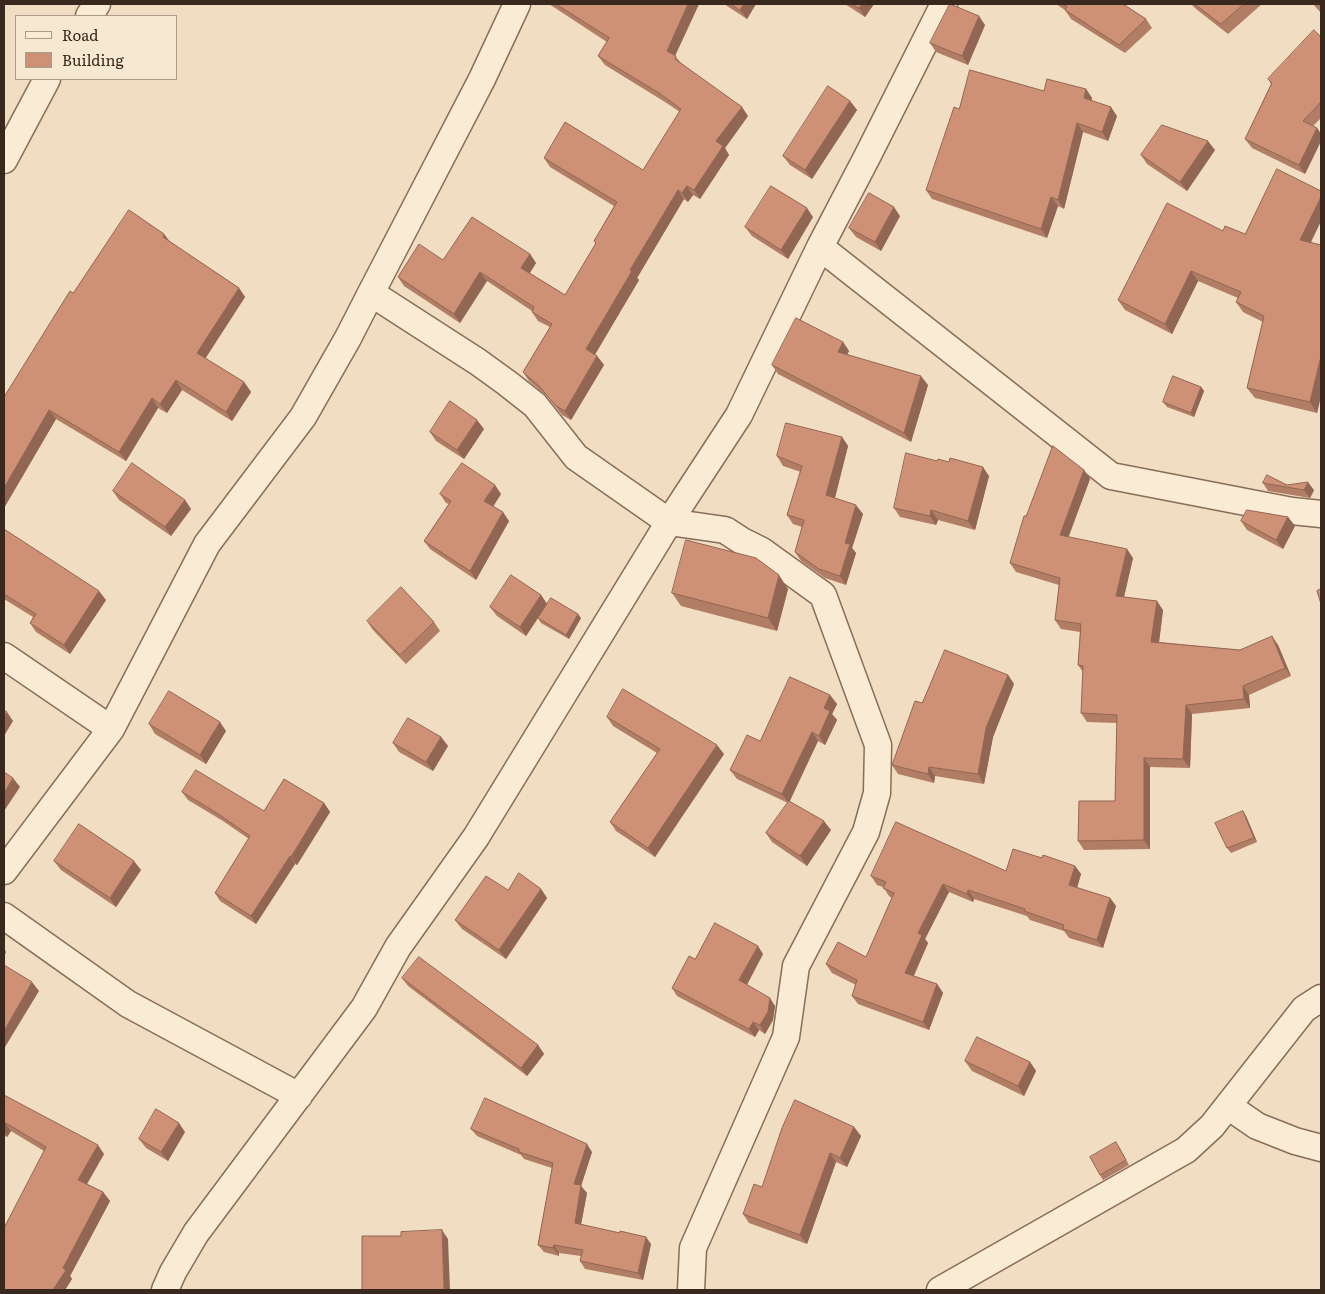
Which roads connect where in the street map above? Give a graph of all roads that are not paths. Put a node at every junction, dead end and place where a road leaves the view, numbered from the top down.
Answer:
1 (97, 4) edge
2 (518, 4) edge
3 (944, 4) edge
4 (90, 15) edge
5 (46, 80) edge
6 (4, 160) edge
7 (820, 247) junction
8 (372, 293) junction
9 (1321, 514) edge
10 (669, 522) junction
11 (4, 656) edge
12 (111, 729) junction
13 (4, 871) edge
14 (4, 916) edge
15 (1321, 998) edge
16 (299, 1096) junction
17 (1228, 1106) junction
18 (1321, 1148) edge
19 (165, 1290) edge
20 (691, 1290) edge
21 (940, 1290) edge

1 - 4 street
2 - 8 street
3 - 7 street
5 - 6 street
7 - 9 street
7 - 10 street
8 - 10 street
8 - 12 street
10 - 16 street
10 - 20 street
11 - 12 street
12 - 13 street
14 - 16 street
15 - 17 street
16 - 19 street
17 - 18 street
17 - 21 street

